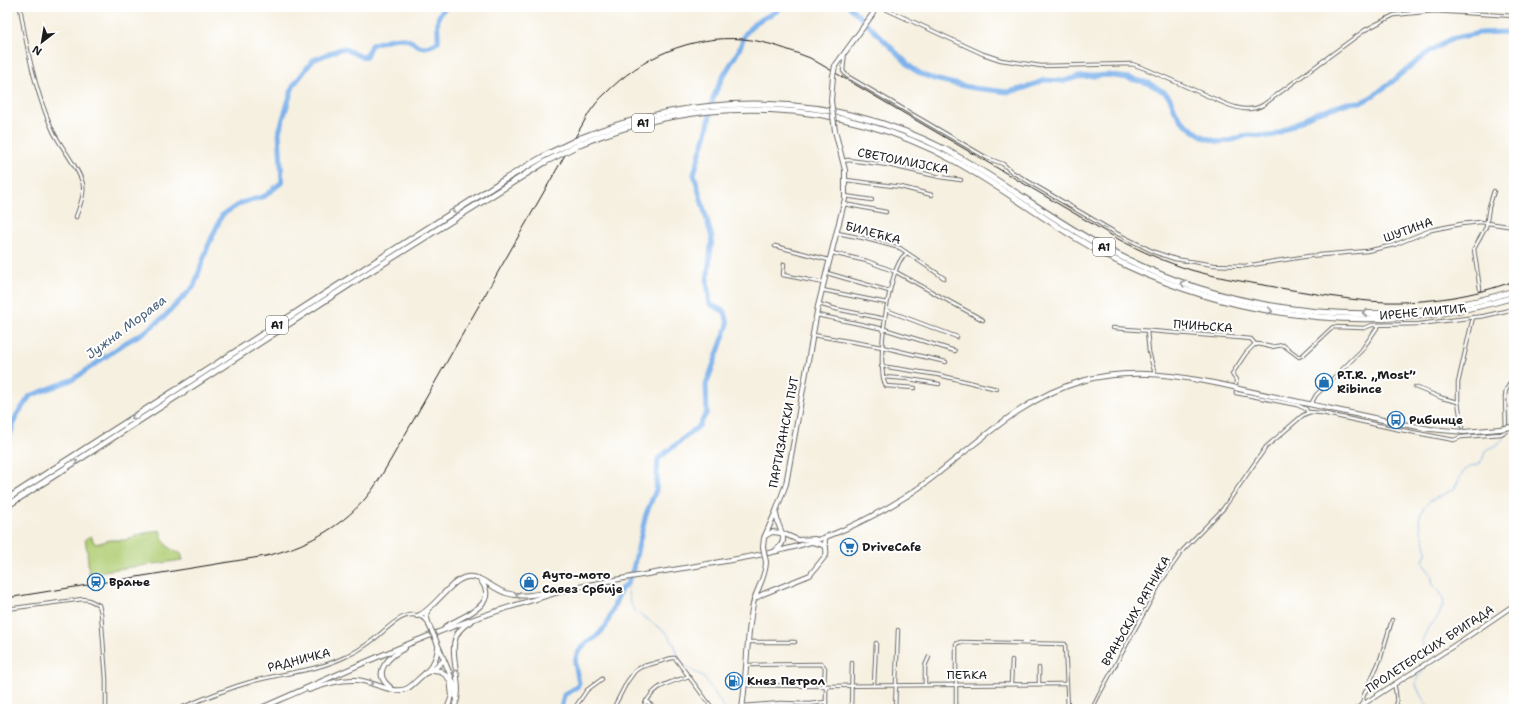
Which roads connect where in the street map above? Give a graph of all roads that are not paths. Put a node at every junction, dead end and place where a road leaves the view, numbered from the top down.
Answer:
1 (20, 7) edge
2 (876, 7) edge
3 (881, 7) edge
4 (1514, 16) edge
5 (845, 50) junction
6 (716, 108) junction
7 (582, 141) junction
8 (843, 160) junction
9 (846, 180) junction
10 (961, 180) dead end
11 (1494, 191) dead end
12 (932, 195) dead end
13 (845, 196) junction
14 (872, 200) dead end
15 (844, 204) junction
16 (886, 212) dead end
17 (76, 217) dead end
18 (1486, 223) junction
19 (1493, 225) junction
20 (1486, 227) junction
21 (1514, 227) edge
22 (837, 233) junction
23 (775, 246) dead end
24 (832, 252) junction
25 (906, 254) junction
26 (830, 260) junction
27 (784, 264) dead end
28 (896, 272) junction
29 (827, 274) junction
30 (944, 278) dead end
31 (824, 283) junction
32 (1480, 289) dead end
33 (822, 290) junction
34 (1514, 291) edge
35 (889, 292) junction
36 (1514, 297) edge
37 (887, 303) junction
38 (819, 304) junction
39 (1514, 309) edge
40 (886, 310) junction
41 (817, 315) junction
42 (1473, 317) junction
43 (885, 319) junction
44 (983, 320) dead end
45 (1379, 325) junction
46 (1113, 328) dead end
47 (884, 329) junction
48 (1147, 331) junction
49 (813, 334) junction
50 (957, 337) dead end
51 (1256, 344) junction
52 (882, 348) junction
53 (955, 351) dead end
54 (946, 362) dead end
55 (881, 366) junction
56 (1155, 374) junction
57 (883, 377) junction
58 (1514, 377) edge
59 (939, 384) dead end
60 (1415, 387) dead end
61 (915, 388) dead end
62 (997, 388) dead end
63 (1236, 388) junction
64 (1458, 402) junction
65 (1311, 404) junction
66 (1308, 413) junction
67 (1462, 427) dead end
68 (1513, 427) edge
69 (1464, 432) junction
70 (1461, 437) junction
71 (7, 499) edge
72 (7, 506) edge
73 (776, 511) junction
74 (782, 533) junction
75 (765, 536) junction
76 (826, 537) junction
77 (818, 540) junction
78 (811, 542) junction
79 (826, 548) junction
80 (772, 552) junction
81 (475, 578) junction
82 (759, 587) junction
83 (570, 589) junction
84 (771, 590) junction
85 (754, 599) junction
86 (1514, 605) edge
87 (428, 608) junction
88 (7, 610) edge
89 (494, 612) junction
90 (418, 616) junction
91 (1392, 620) dead end
92 (429, 624) junction
93 (442, 630) junction
94 (898, 630) dead end
95 (412, 642) junction
96 (748, 642) junction
97 (796, 642) dead end
98 (876, 643) dead end
99 (438, 648) junction
100 (929, 657) dead end
101 (444, 660) junction
102 (1012, 660) dead end
103 (852, 663) dead end
104 (745, 665) junction
105 (1039, 668) dead end
106 (433, 670) junction
107 (424, 674) junction
108 (689, 676) junction
109 (450, 678) junction
110 (602, 679) dead end
111 (956, 684) junction
112 (1011, 684) junction
113 (1039, 684) junction
114 (1067, 684) junction
115 (852, 685) junction
116 (896, 685) junction
117 (925, 685) junction
118 (1394, 685) junction
119 (744, 686) junction
120 (825, 686) junction
121 (874, 686) junction
122 (303, 690) junction
123 (393, 690) junction
124 (646, 701) junction
125 (826, 702) junction
126 (809, 704) junction
127 (1364, 704) junction
128 (742, 708) edge
129 (956, 708) edge
130 (986, 708) dead end
131 (1359, 708) edge
132 (106, 709) edge
133 (178, 709) edge
134 (259, 709) edge
135 (447, 709) edge
136 (453, 709) edge
137 (574, 709) edge
138 (613, 709) edge
139 (642, 709) edge
140 (656, 709) edge
141 (713, 709) edge
142 (808, 709) edge
143 (826, 709) edge
144 (851, 709) edge
145 (895, 709) edge
146 (1068, 709) edge
147 (1092, 709) edge
148 (1397, 709) edge

1 - 17 street
2 - 5 main road, ПАРТИЗАНСКИ ПУТ
3 - 4 street
5 - 8 main road, ПАРТИЗАНСКИ ПУТ, bridge
5 - 18 street, ШУТИНА
6 - 7 highway, A1
34 -> 6 highway, A1
6 -> 36 highway, A1
7 -> 71 highway, A1, bridge
72 -> 7 highway, A1, bridge
8 - 9 main road, ПАРТИЗАНСКИ ПУТ
8 - 10 street, СВЕТОИЛИЈСКА
9 - 12 street
9 - 13 main road, ПАРТИЗАНСКИ ПУТ
11 - 18 street
13 - 14 street
13 - 15 main road, ПАРТИЗАНСКИ ПУТ
15 - 16 street
15 - 22 main road, ПАРТИЗАНСКИ ПУТ
18 - 19 street, ШУТИНА
18 - 20 street
19 - 20 street
19 - 21 street, ШУТИНА
20 - 32 street
22 - 24 main road, ПАРТИЗАНСКИ ПУТ
22 - 25 street, БИЛЕЋКА
23 - 26 street
24 - 26 main road, ПАРТИЗАНСКИ ПУТ
24 - 28 street
25 - 28 street
25 - 30 street, БИЛЕЋКА
26 - 29 main road, ПАРТИЗАНСКИ ПУТ
27 - 31 street
28 - 35 street
28 - 44 street
29 - 31 main road, ПАРТИЗАНСКИ ПУТ
29 - 35 street
31 - 33 main road, ПАРТИЗАНСКИ ПУТ
33 - 37 street
33 - 38 main road, ПАРТИЗАНСКИ ПУТ
35 - 37 street
37 - 40 street
38 - 41 main road, ПАРТИЗАНСКИ ПУТ
38 - 43 street
39 - 42 street, ИРЕНЕ МИТИЋ
40 - 43 street
40 - 50 street
41 - 47 street
41 - 49 main road, ПАРТИЗАНСКИ ПУТ
42 - 45 street, ИРЕНЕ МИТИЋ
42 - 64 street
43 - 47 street
45 - 51 street, ИРЕНЕ МИТИЋ
45 - 65 street
46 - 48 street, ПЧИЊСКА
47 - 52 street
47 - 53 street
48 - 51 street, ПЧИЊСКА
48 - 56 street
49 - 52 street
49 - 73 main road, ПАРТИЗАНСКИ ПУТ
51 - 63 street
52 - 54 street
52 - 55 street
55 - 57 street
55 - 62 street
56 - 63 main road
56 - 76 main road
57 - 59 street
57 - 61 street
58 - 70 street
60 - 64 street
63 - 65 main road
63 - 66 street
64 - 67 street
65 - 69 main road
66 - 70 street
66 - 147 street, ВРАЊСКИХ РАТНИКА
68 - 69 main road, bridge
69 - 70 street
73 - 74 main road
73 - 75 main road, ПАРТИЗАНСКИ ПУТ
74 - 75 main road
74 - 77 main road
74 - 80 main road
75 - 82 main road, ПАРТИЗАНСКИ ПУТ, bridge
76 - 77 main road
76 - 79 main road
77 - 78 main road
78 - 79 main road
78 - 80 main road
79 - 84 main road
80 - 83 main road
83 -> 81 main road
81 - 87 main road
81 - 93 main road
82 - 84 main road
82 - 85 main road, ПАРТИЗАНСКИ ПУТ
83 - 89 main road
84 - 85 main road
85 - 96 main road, ПАРТИЗАНСКИ ПУТ
86 - 118 street, ПРОЛЕТЕРСКИХ БРИГАДА
87 - 90 main road
87 - 92 main road
88 - 132 street
89 - 93 main road
136 -> 89 main road
90 - 92 street
90 - 133 street, РАДНИЧКА
91 - 127 street
92 - 99 main road, bridge
93 - 95 main road
94 - 116 street
95 - 122 main road
95 - 123 main road
96 - 97 street
96 - 104 main road, ПАРТИЗАНСКИ ПУТ
98 - 121 street
99 - 101 main road
99 - 107 main road
100 - 117 street
101 - 106 main road
101 - 109 main road
102 - 112 street
103 - 115 street
104 - 119 main road, ПАРТИЗАНСКИ ПУТ
104 - 120 street
105 - 113 street
106 - 107 main road
106 - 109 main road
107 - 123 main road
108 - 124 street
108 - 138 street
108 - 141 street
109 - 135 main road
109 - 136 main road
110 - 137 street
111 - 112 street, ПЕЋКА
111 - 114 street
111 - 117 street, ПЕЋКА
111 - 129 street
112 - 113 street, ПЕЋКА
113 - 114 street, ПЕЋКА
114 - 146 street
115 - 120 street, ПЕЋКА
115 - 121 street, ПЕЋКА
115 - 144 street
116 - 117 street, ПЕЋКА
116 - 121 street, ПЕЋКА
116 - 145 street
118 - 127 street, ПРОЛЕТЕРСКИХ БРИГАДА
118 - 148 street
119 - 120 street, ПЕЋКА
119 - 128 main road, ПАРТИЗАНСКИ ПУТ
120 - 125 street
122 -> 123 main road
122 - 134 main road
124 - 139 street
124 - 140 street
125 - 126 street
125 - 143 street
126 - 128 street
126 - 142 street
127 - 131 street, ПРОЛЕТЕРСКИХ БРИГАДА
129 - 130 street

